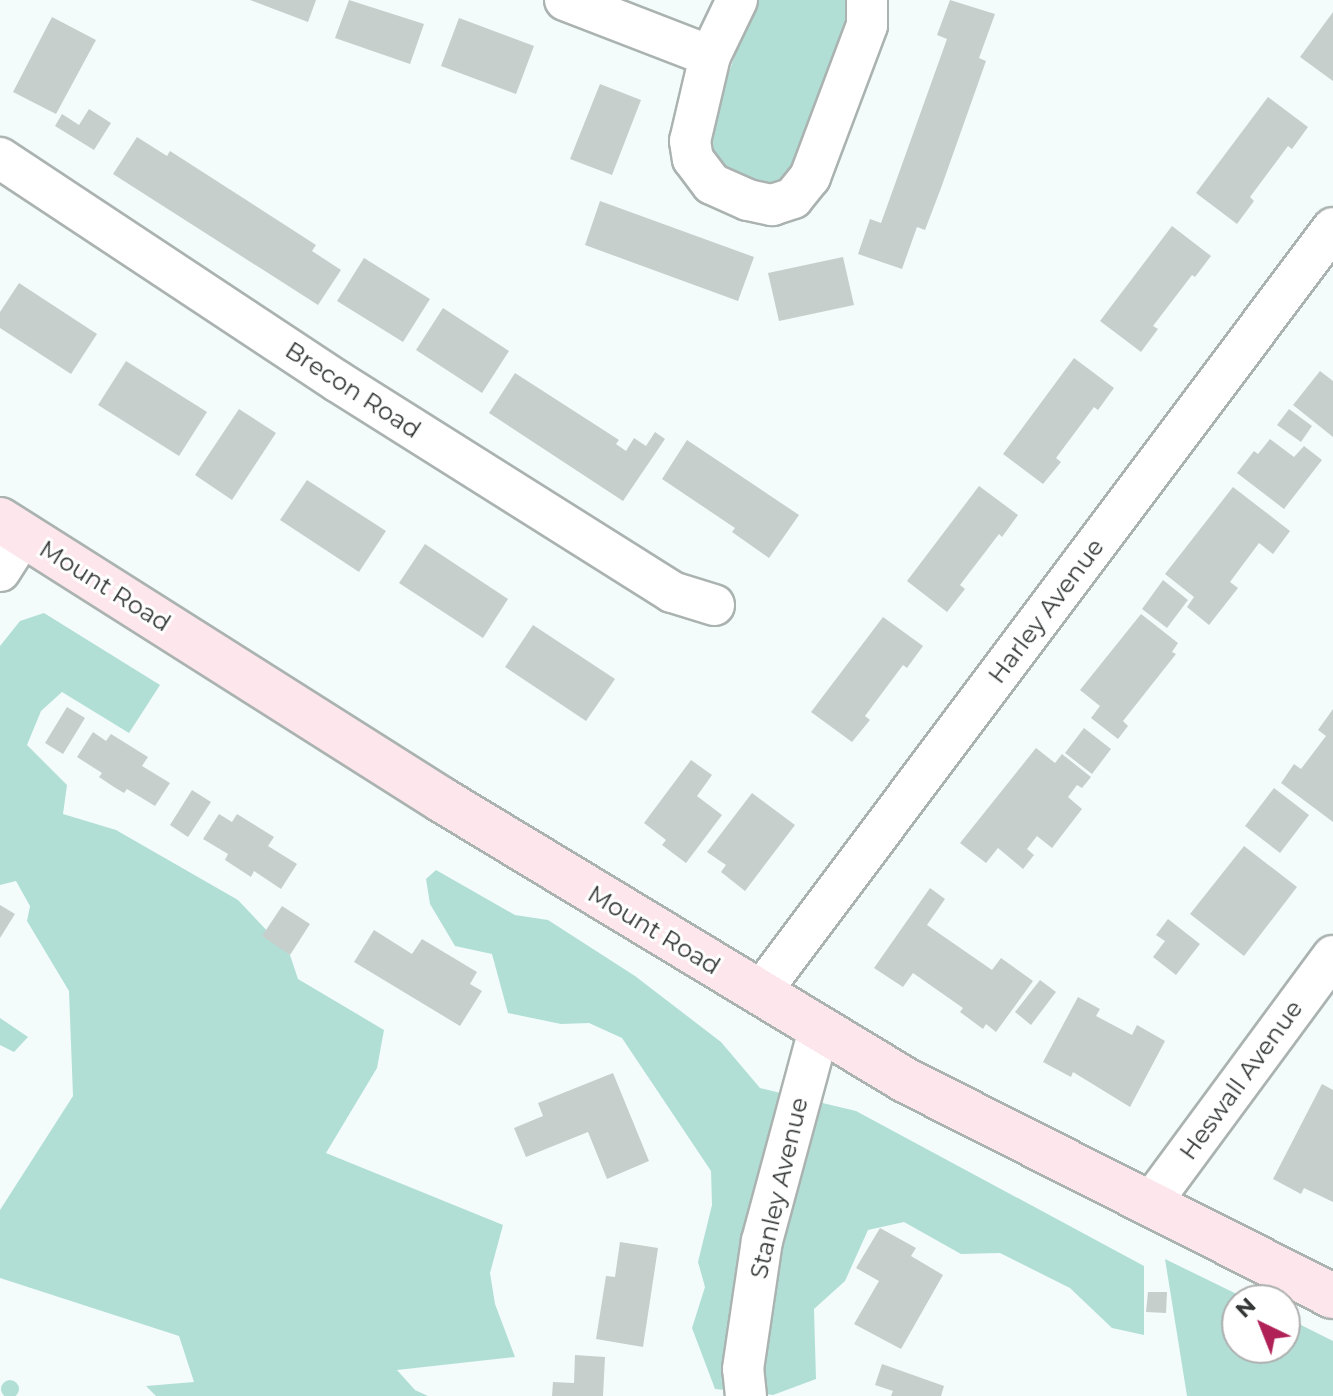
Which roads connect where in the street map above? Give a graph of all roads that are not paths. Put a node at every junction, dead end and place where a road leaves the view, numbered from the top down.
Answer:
1 (565, 0) edge
2 (737, 0) edge
3 (867, 0) edge
4 (710, 56) junction
5 (0, 158) edge
6 (1333, 228) edge
7 (12, 527) edge
8 (0, 571) edge
9 (714, 605) dead end
10 (1333, 956) edge
11 (759, 994) junction
12 (819, 1030) junction
13 (1150, 1204) junction
14 (1333, 1296) edge
15 (746, 1396) edge

1 - 4 street
2 - 4 street
3 - 4 street
5 - 9 street, Brecon Road
6 - 11 street, Harley Avenue
7 - 8 street
7 - 11 main road, Mount Road
10 - 13 street, Heswall Avenue
11 - 12 main road, Mount Road
12 - 13 main road, Mount Road
12 - 15 street, Stanley Avenue
13 - 14 main road, Mount Road

